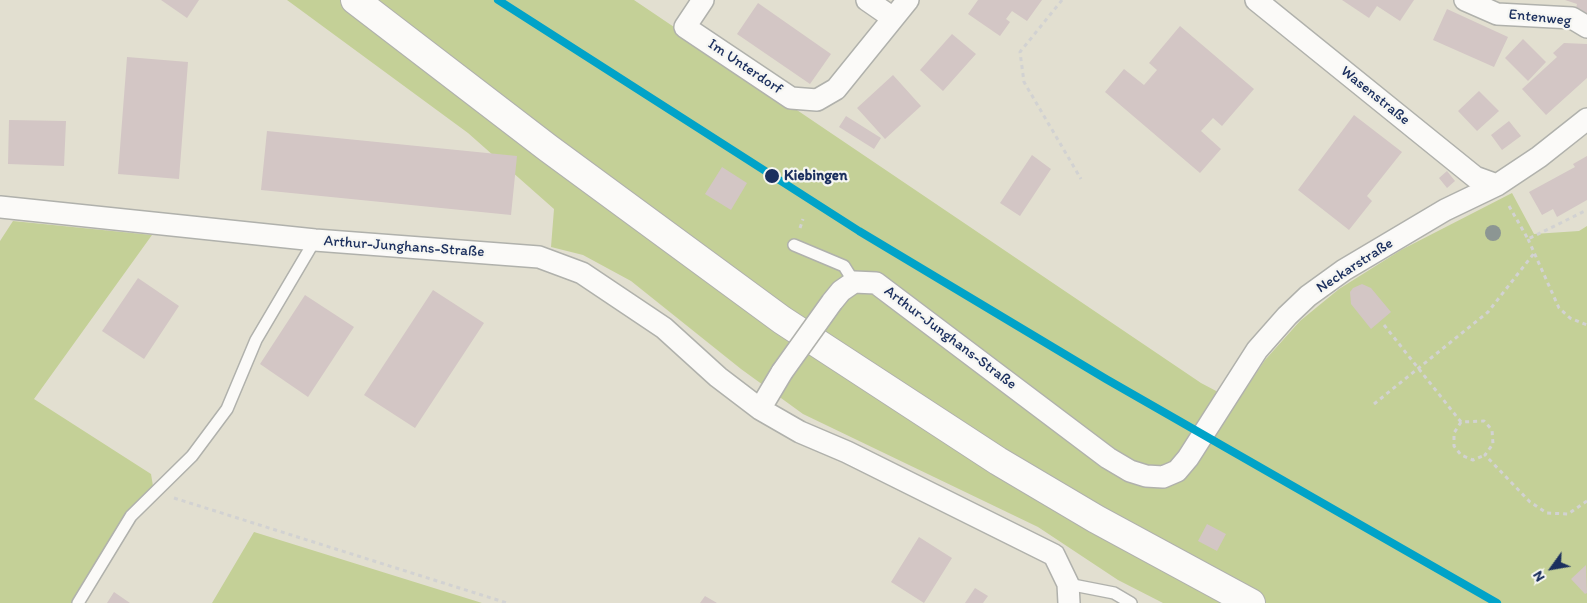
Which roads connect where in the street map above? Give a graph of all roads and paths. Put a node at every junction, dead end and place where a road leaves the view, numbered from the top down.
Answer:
1 (355, 0) edge
2 (703, 0) edge
3 (867, 0) edge
4 (908, 0) edge
5 (1062, 0) edge
6 (1256, 0) edge
7 (1465, 0) edge
8 (894, 18) junction
9 (1587, 27) edge
10 (1587, 119) edge
11 (1081, 179) dead end
12 (1497, 185) junction
13 (0, 207) edge
14 (1587, 210) edge
15 (1528, 239) junction
16 (315, 240) junction
17 (794, 245) dead end
18 (1534, 252) junction
19 (854, 282) junction
20 (1384, 325) dead end
21 (1587, 325) edge
22 (1419, 368) junction
23 (1374, 404) dead end
24 (760, 409) junction
25 (1461, 422) junction
26 (1485, 455) junction
27 (1177, 471) joint
28 (154, 492) junction
29 (1587, 501) edge
30 (1068, 593) edge
31 (78, 603) edge
32 (507, 603) edge
33 (1131, 603) edge
34 (1251, 603) edge

1 - 34 main road
2 - 8 street, Im Unterdorf
3 - 8 street
4 - 8 street, Im Unterdorf
5 - 11 path
6 - 12 street, Wasenstraße
7 - 9 street, Entenweg
10 - 12 street, Neckarstraße
12 - 15 path
12 - 27 street, Neckarstraße
13 - 16 street, Arthur-Junghans-Straße
14 - 15 path
15 - 18 path
16 - 24 street, Arthur-Junghans-Straße
16 - 28 lane
17 - 19 lane
18 - 21 path
18 - 22 path
19 - 24 street, bridge
19 - 27 street, Arthur-Junghans-Straße
20 - 22 path
22 - 23 path
22 - 25 path
24 - 30 street, Arthur-Junghans-Straße
25 - 26 path
25 - 26 path
26 - 29 path
28 - 31 lane
28 - 32 path
30 - 33 lane

